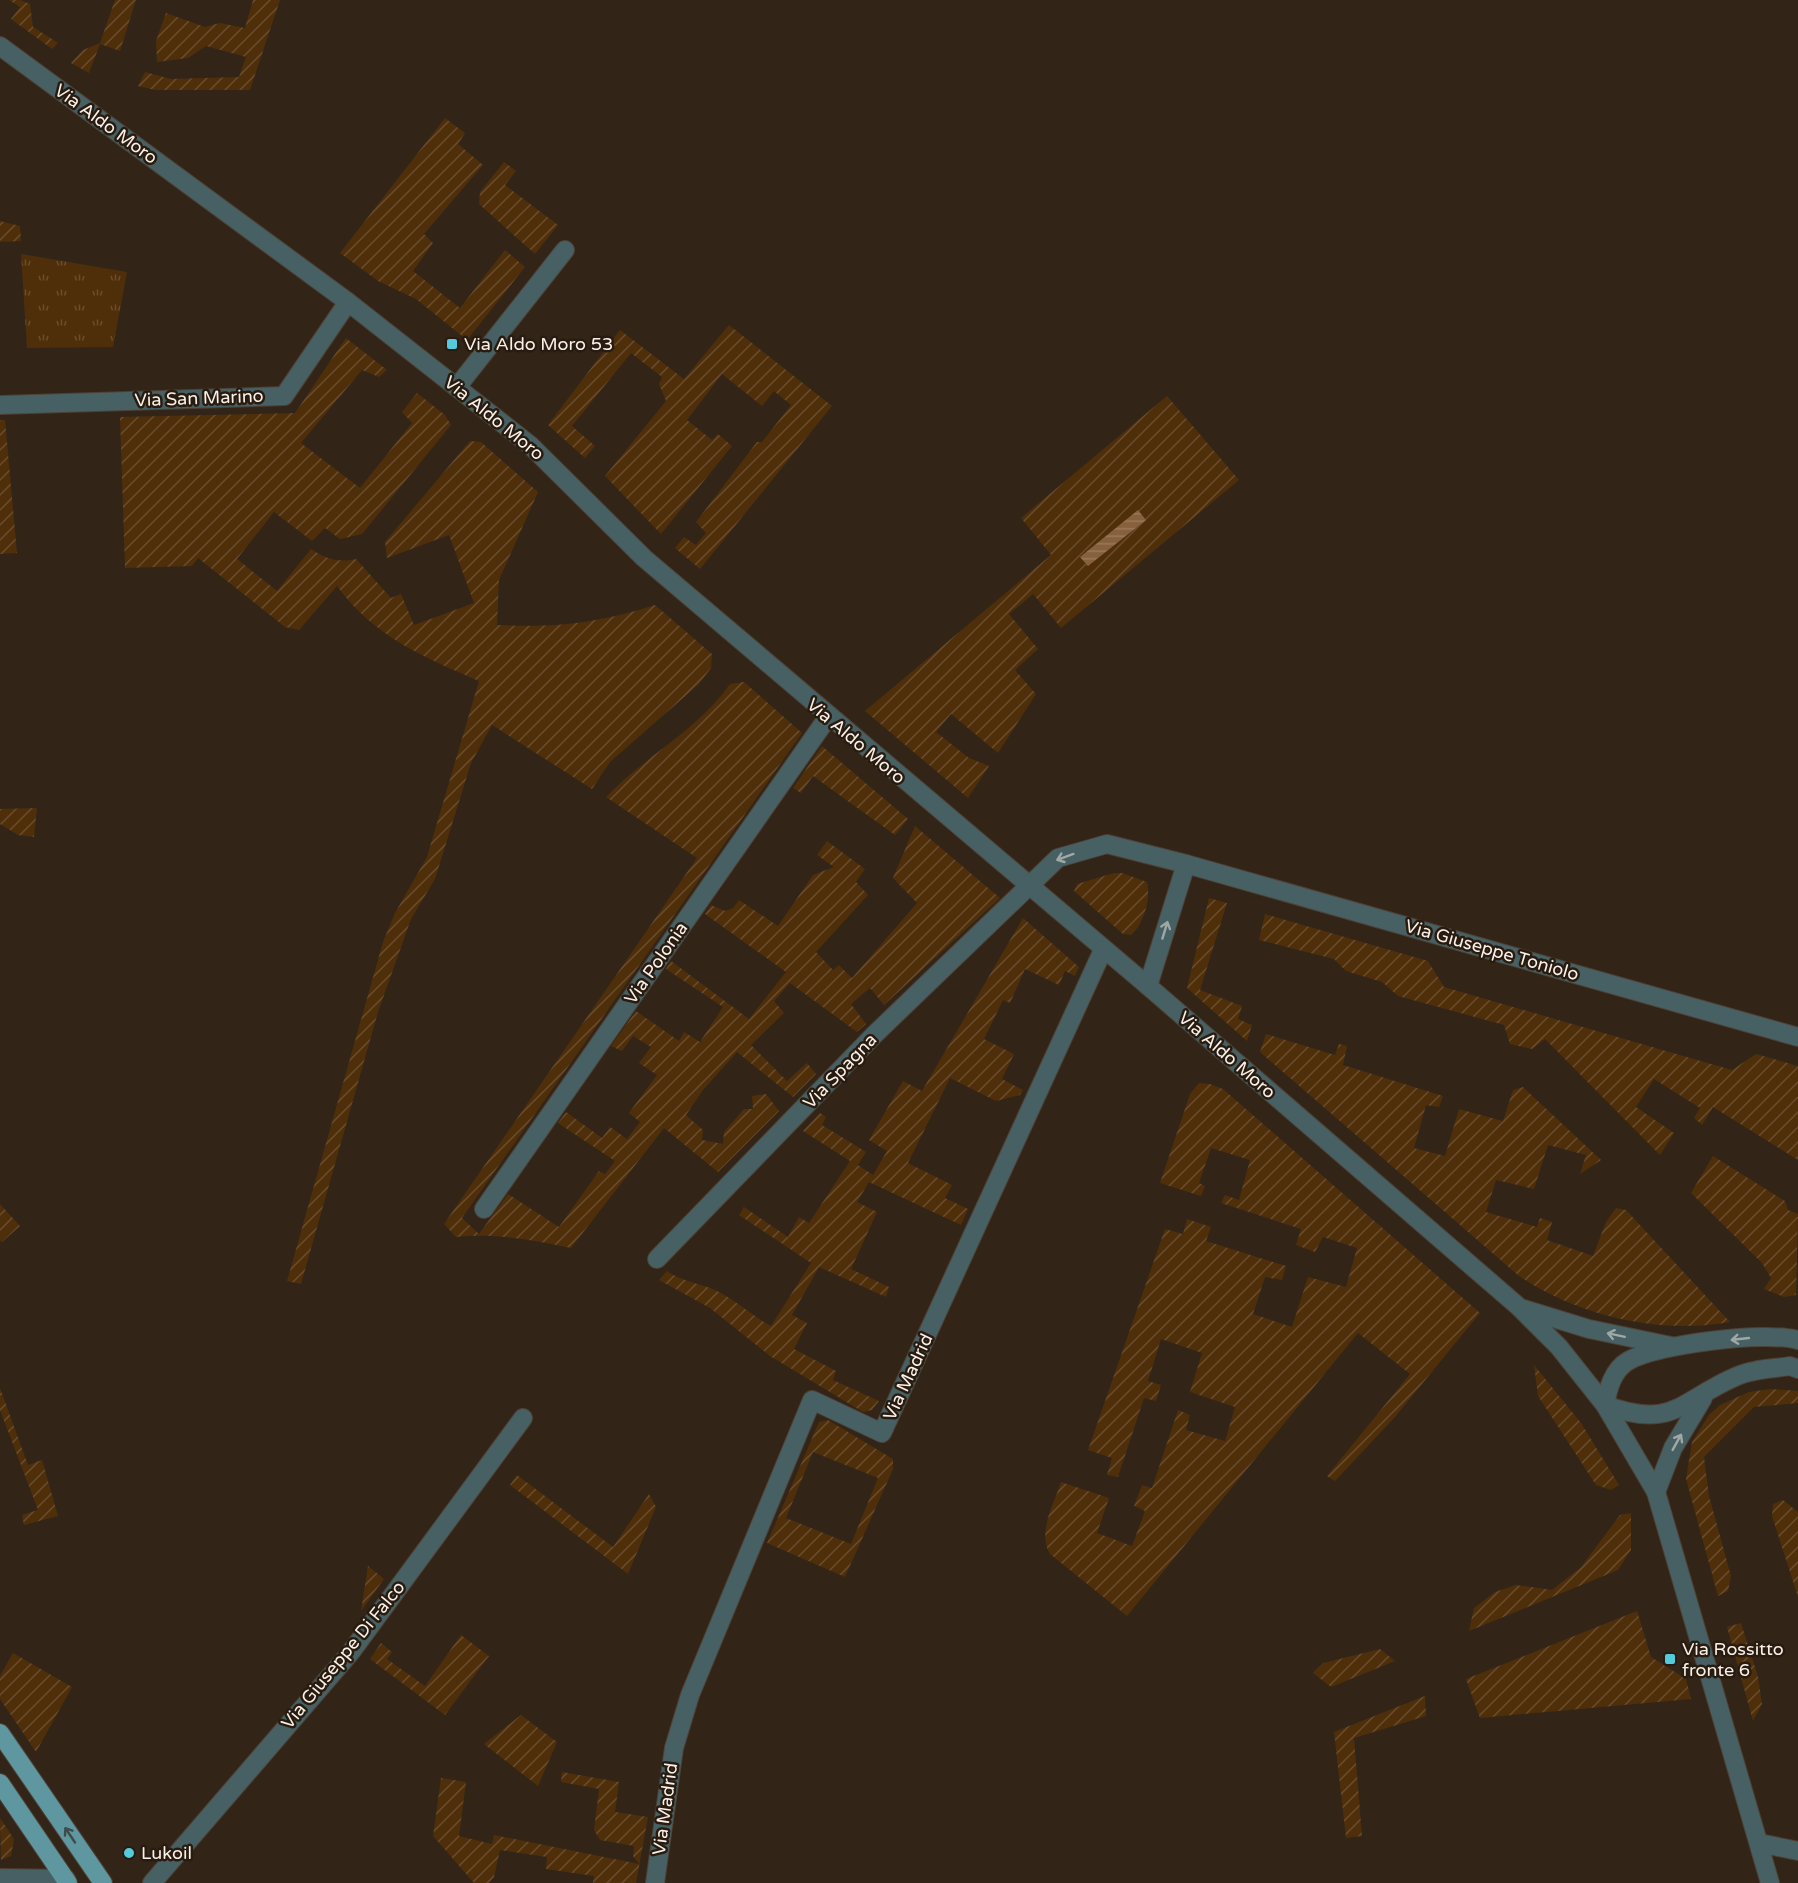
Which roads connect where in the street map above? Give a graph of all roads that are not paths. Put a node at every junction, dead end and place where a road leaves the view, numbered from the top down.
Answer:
1 (0, 46) edge
2 (565, 250) dead end
3 (348, 302) junction
4 (457, 387) junction
5 (0, 405) edge
6 (828, 717) junction
7 (1186, 864) junction
8 (1028, 887) junction
9 (1103, 950) junction
10 (1148, 986) junction
11 (1798, 1037) edge
12 (484, 1209) dead end
13 (657, 1259) dead end
14 (1519, 1307) junction
15 (1796, 1337) edge
16 (1673, 1347) junction
17 (1794, 1367) edge
18 (1704, 1395) junction
19 (1605, 1405) junction
20 (523, 1418) dead end
21 (1656, 1492) junction
22 (0, 1733) edge
23 (0, 1783) edge
24 (1759, 1844) junction
25 (1798, 1851) edge
26 (0, 1878) edge
27 (67, 1881) edge
28 (102, 1883) edge
29 (152, 1883) edge
30 (654, 1883) edge
31 (1770, 1883) edge

1 - 3 street, Via Aldo Moro
2 - 4 street
3 - 4 street, Via Aldo Moro
3 - 5 street, Via San Marino
4 - 6 street, Via Aldo Moro
6 - 8 street, Via Aldo Moro
6 - 12 street, Via Polonia
7 -> 8 street, Via Giuseppe Toniolo
10 -> 7 street
7 - 11 street, Via Giuseppe Toniolo
8 - 9 street, Via Aldo Moro
8 - 13 street, Via Spagna
9 - 10 street, Via Aldo Moro
9 - 30 street, Via Madrid
10 - 14 street, Via Aldo Moro
16 -> 14 street
14 - 19 street, Via Aldo Moro
15 -> 16 street
15 - 17 street
16 - 19 street
17 - 18 street
18 - 19 street
21 -> 18 street
19 - 21 street, Via Aldo Moro
20 - 29 street, Via Giuseppe Di Falco
21 - 24 street, Via Aldo Moro
28 -> 22 main road
23 - 27 main road
24 - 25 street
24 - 31 street, Via Aldo Moro
26 - 27 street

